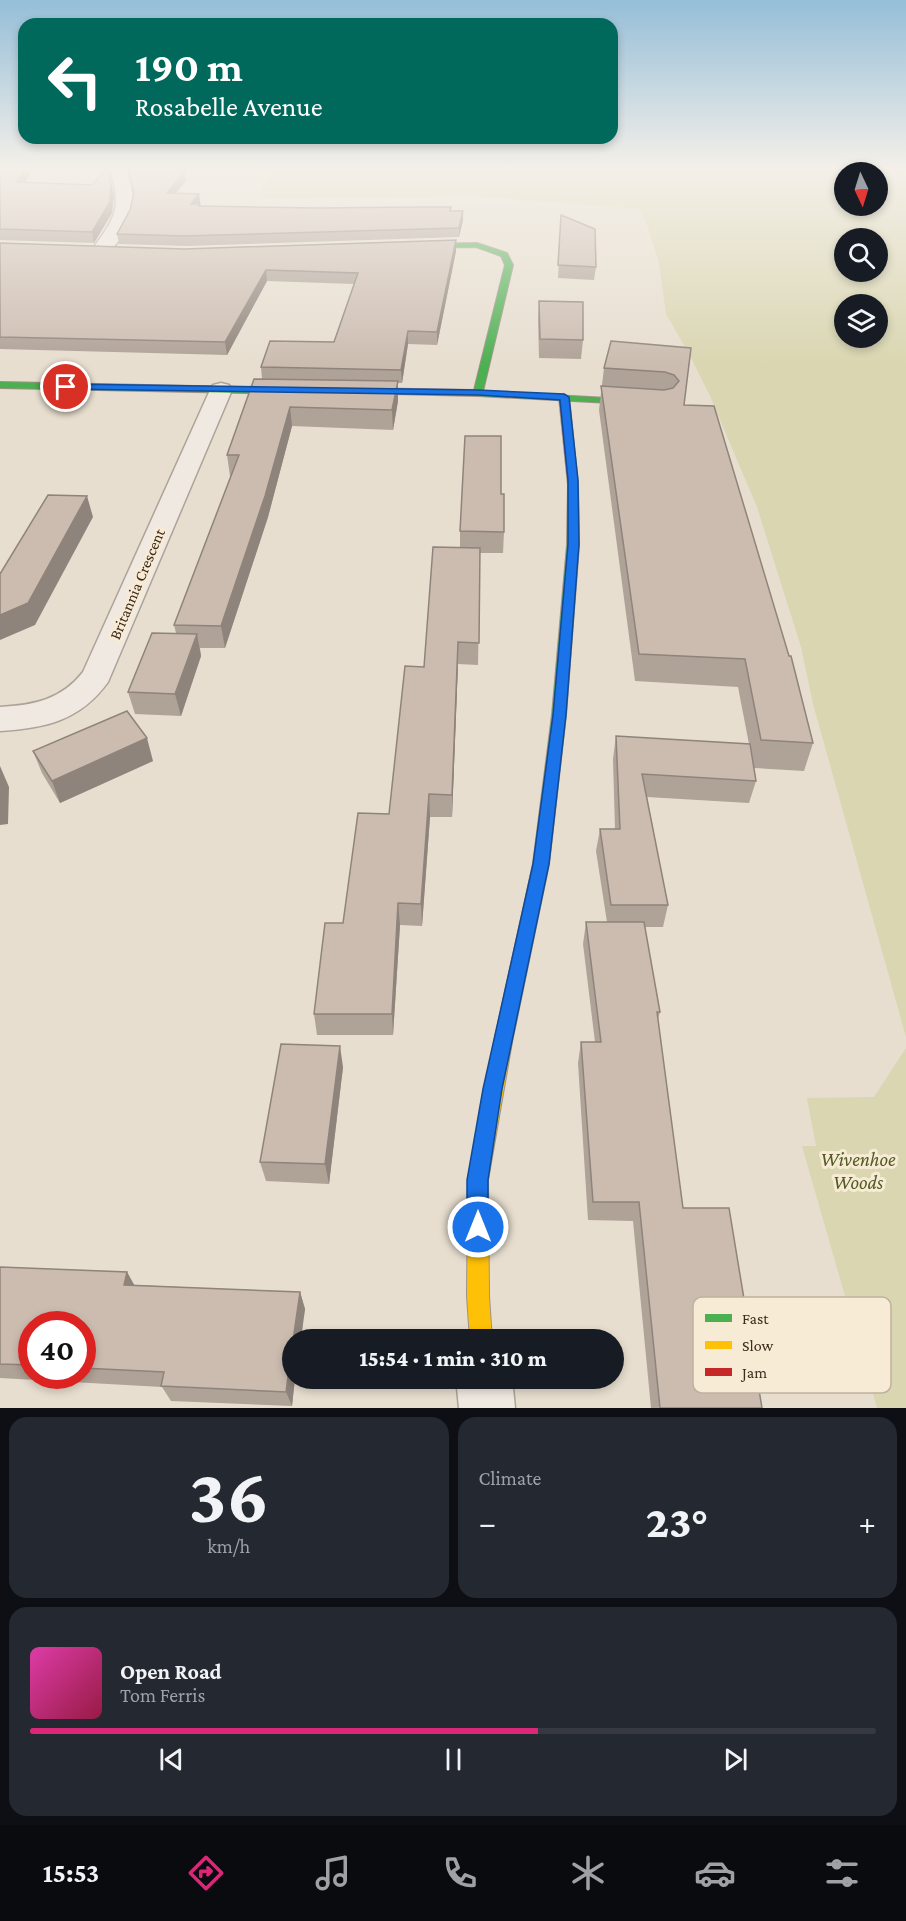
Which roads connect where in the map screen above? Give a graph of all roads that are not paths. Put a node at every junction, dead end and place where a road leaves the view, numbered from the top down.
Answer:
1 (110, 235) edge
2 (396, 247) edge
3 (94, 251) joint
4 (121, 252) edge
5 (0, 385) edge
6 (221, 390) junction
7 (303, 391) edge
8 (338, 391) edge
9 (478, 393) junction
10 (564, 397) junction
11 (661, 405) edge
12 (0, 719) edge
13 (480, 1329) edge
14 (485, 1389) edge
15 (487, 1408) edge

1 - 3 street
2 - 9 street
3 - 4 street
5 - 6 street
6 - 7 street
6 - 12 street, Britannia Crescent
8 - 9 street
9 - 10 street
10 - 11 street
10 - 13 street
14 - 15 street

